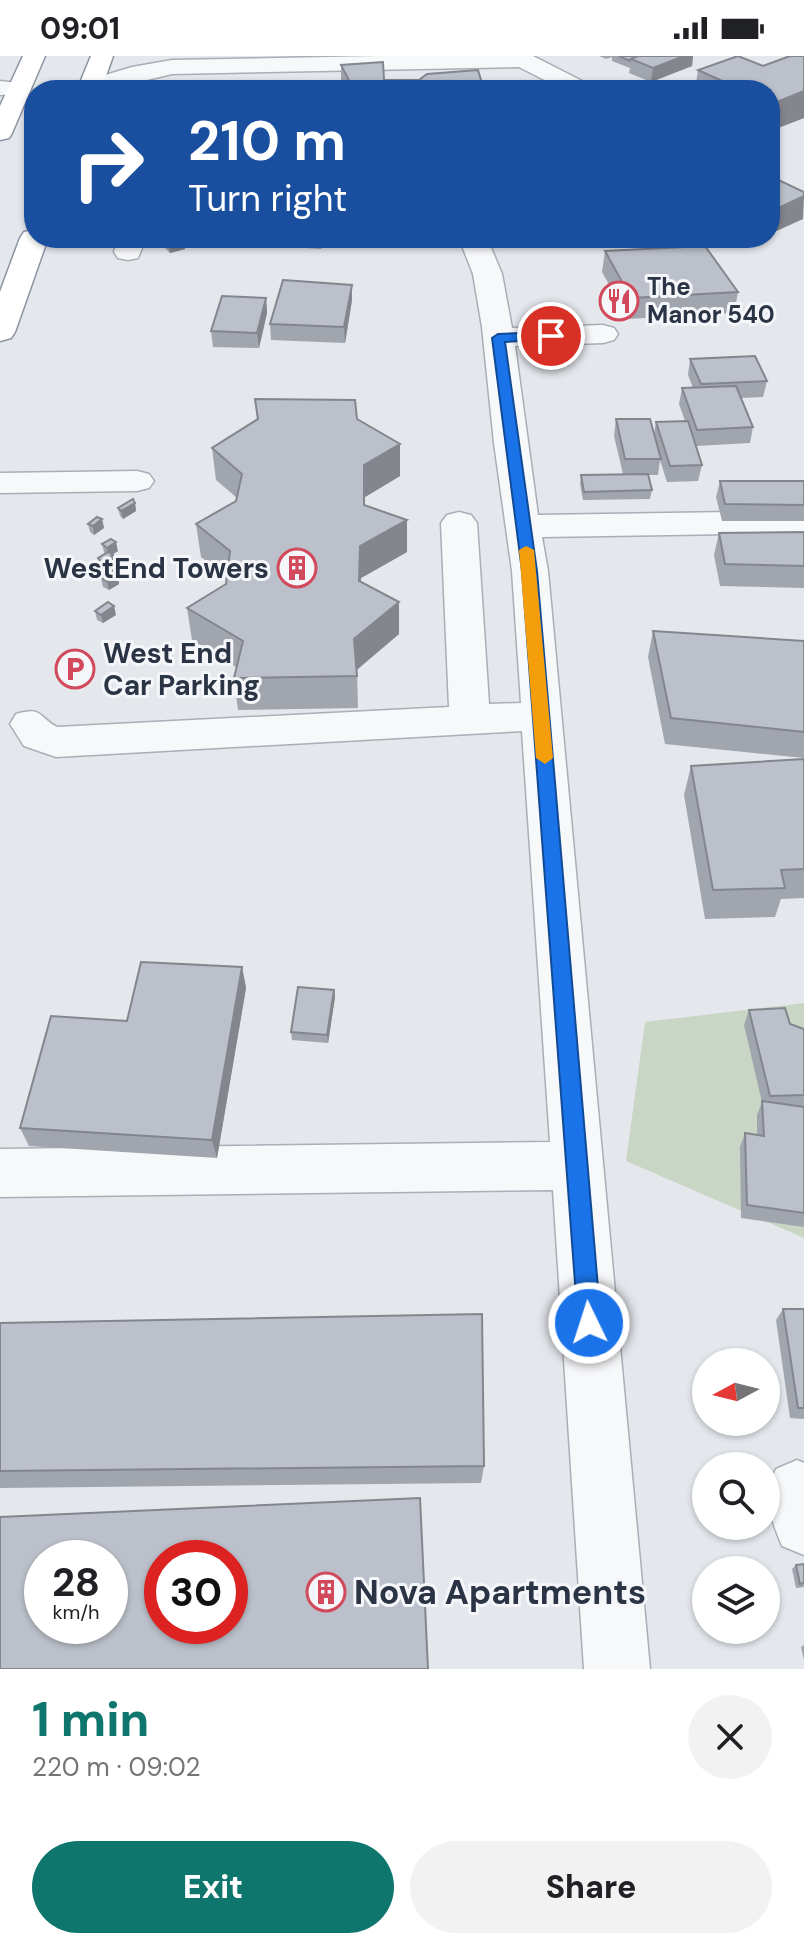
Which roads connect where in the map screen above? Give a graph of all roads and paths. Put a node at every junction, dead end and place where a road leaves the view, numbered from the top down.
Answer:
1 (34, 56) edge
2 (102, 56) edge
3 (131, 56) edge
4 (521, 58) edge
5 (172, 67) junction
6 (218, 71) edge
7 (405, 74) dead end
8 (93, 80) edge
9 (116, 80) edge
10 (525, 80) edge
11 (563, 80) edge
12 (10, 89) edge
13 (0, 133) edge
14 (30, 248) edge
15 (481, 248) edge
16 (0, 332) edge
17 (603, 334) dead end
18 (498, 338) junction
19 (137, 481) dead end
20 (0, 483) edge
21 (459, 523) dead end
22 (522, 526) junction
23 (798, 528) edge
24 (540, 716) junction
25 (470, 719) junction
26 (30, 724) dead end
27 (577, 1166) junction
28 (0, 1173) edge
29 (617, 1669) edge

1 - 12 highway
2 - 8 highway
3 - 5 street
4 - 6 street
4 - 11 street
5 - 6 street
5 - 9 street
7 - 10 street
12 - 13 highway
14 - 16 highway
15 - 18 street
17 - 18 street
18 - 22 street
19 - 20 street
21 - 25 street
22 - 23 street
22 - 24 street
24 - 25 street
24 - 27 street
25 - 26 street
27 - 28 street
27 - 29 street

